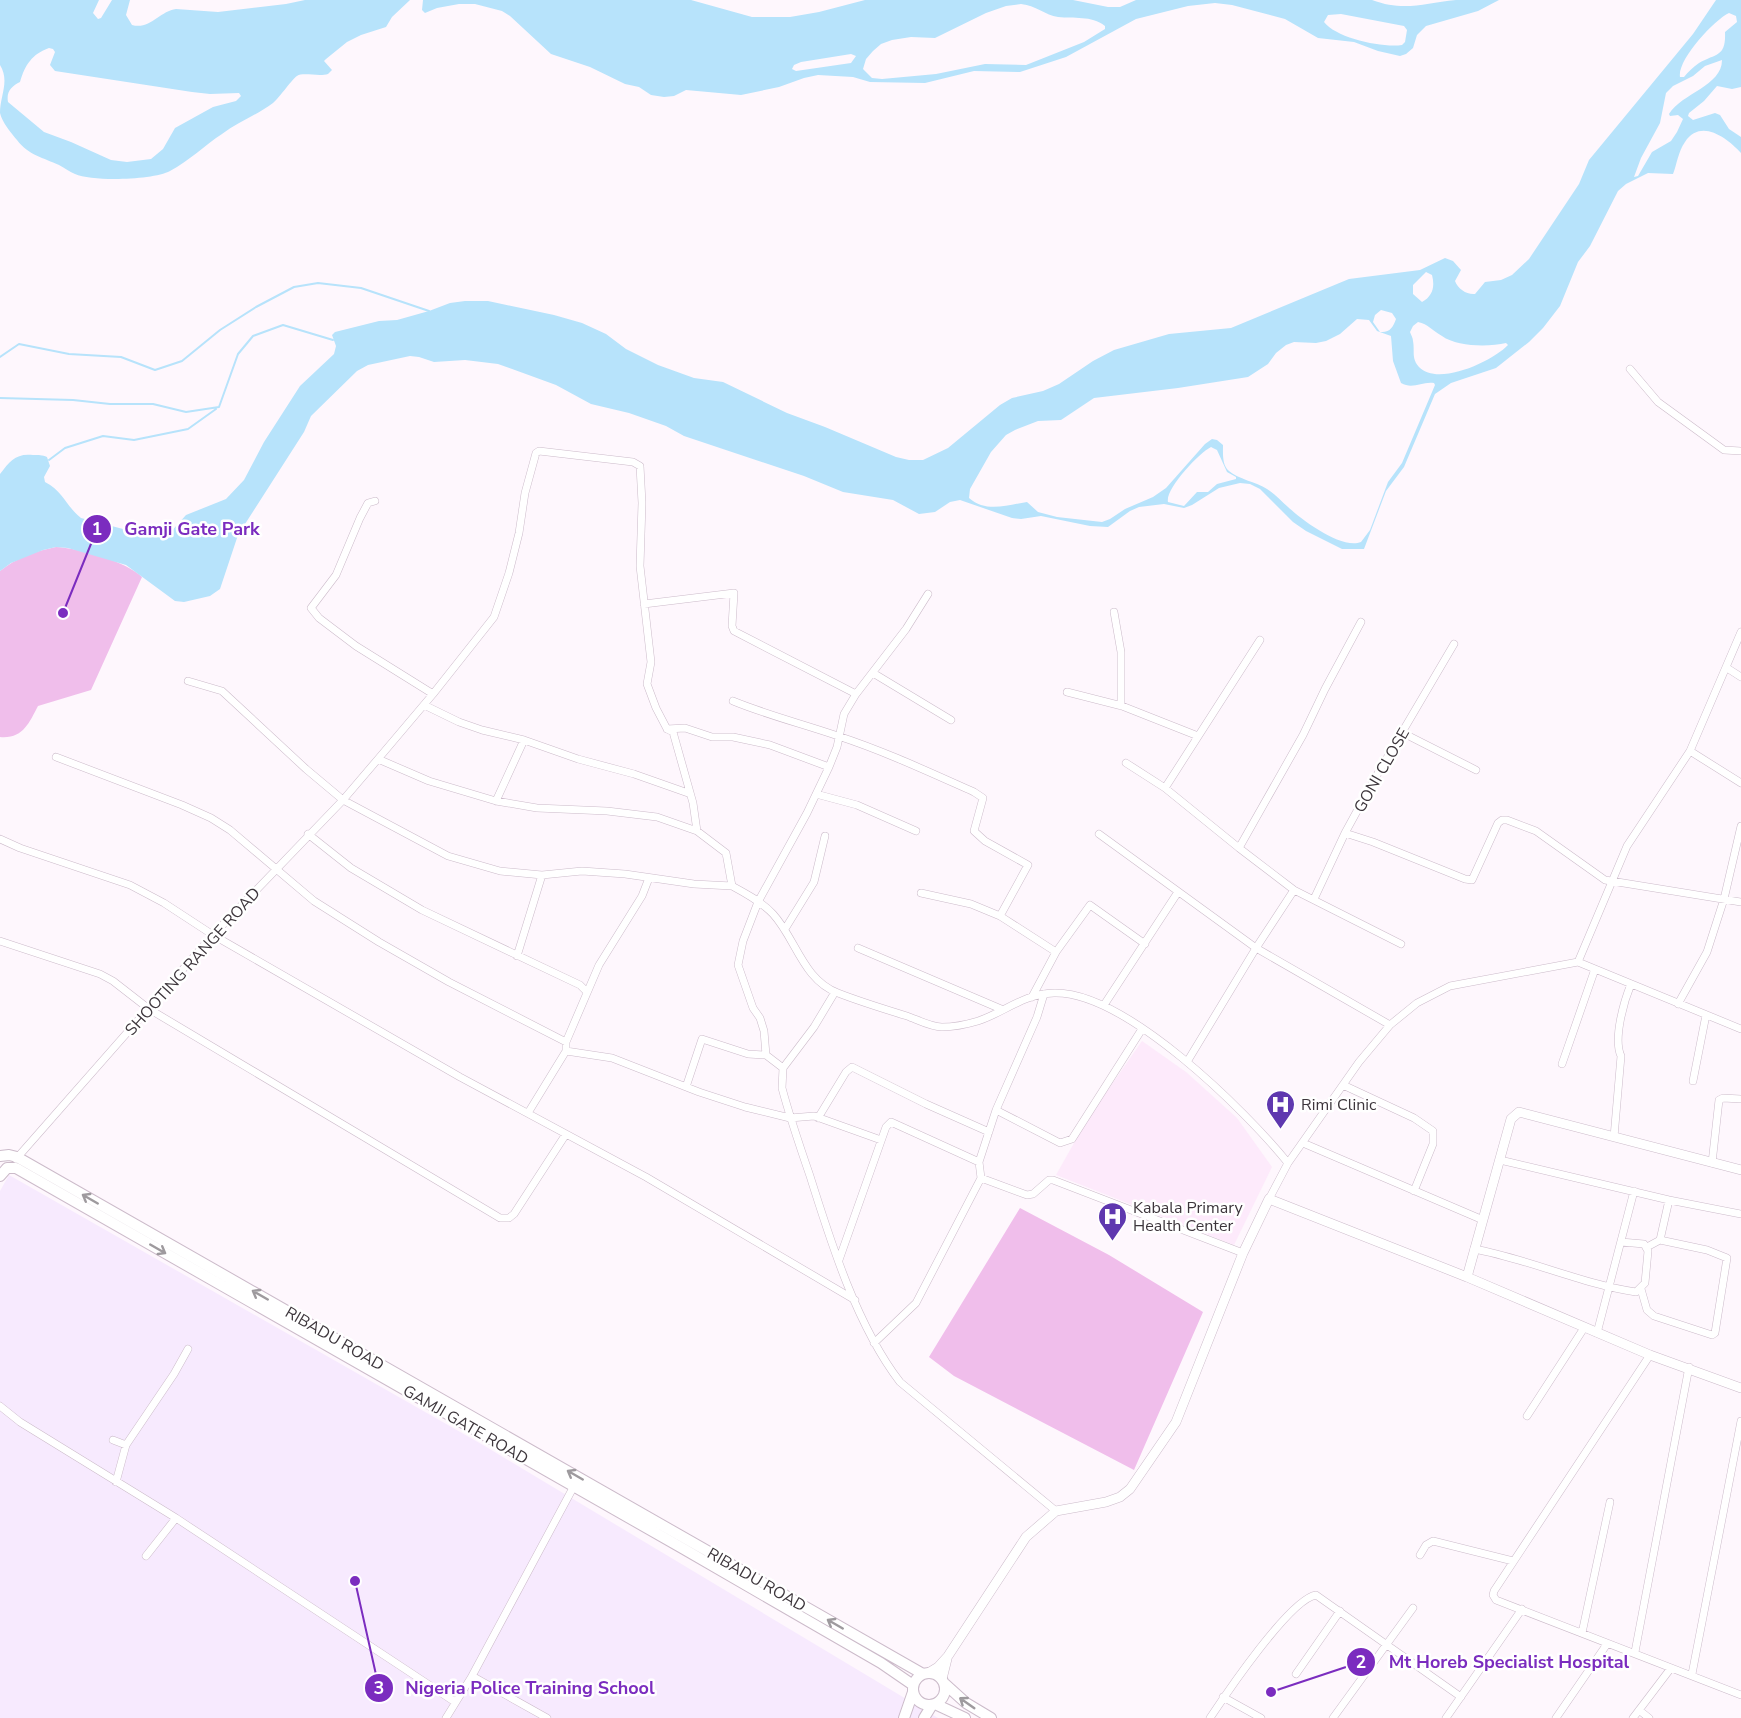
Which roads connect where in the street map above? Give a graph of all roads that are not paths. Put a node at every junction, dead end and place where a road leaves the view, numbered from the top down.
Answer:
1 (1630, 369) dead end
2 (1741, 451) edge
3 (375, 501) dead end
4 (928, 594) dead end
5 (644, 604) junction
6 (1114, 612) dead end
7 (1361, 622) dead end
8 (1741, 632) edge
9 (1260, 640) dead end
10 (1454, 644) dead end
11 (1726, 668) junction
12 (873, 673) junction
13 (1741, 677) edge
14 (188, 681) dead end
15 (1067, 692) dead end
16 (433, 694) junction
17 (856, 694) junction
18 (733, 701) dead end
19 (424, 705) junction
20 (1121, 706) junction
21 (951, 720) dead end
22 (667, 729) junction
23 (1403, 733) junction
24 (839, 736) junction
25 (1198, 736) junction
26 (524, 740) junction
27 (1690, 751) junction
28 (56, 757) dead end
29 (378, 759) junction
30 (1126, 763) dead end
31 (829, 767) junction
32 (1476, 770) dead end
33 (1741, 783) edge
34 (1165, 788) junction
35 (688, 794) junction
36 (816, 794) junction
37 (343, 800) junction
38 (496, 801) junction
39 (1741, 826) edge
40 (697, 831) junction
41 (916, 831) dead end
42 (1346, 833) junction
43 (308, 834) junction
44 (1099, 834) dead end
45 (825, 836) dead end
46 (0, 839) edge
47 (1239, 848) junction
48 (275, 869) junction
49 (542, 875) junction
50 (649, 878) junction
51 (1612, 880) junction
52 (732, 886) junction
53 (1294, 890) junction
54 (921, 892) dead end
55 (1178, 892) junction
56 (1314, 899) junction
57 (1724, 899) junction
58 (758, 902) junction
59 (1741, 902) edge
60 (1000, 916) junction
61 (785, 930) junction
62 (213, 935) junction
63 (0, 941) edge
64 (1145, 944) junction
65 (1401, 944) dead end
66 (858, 948) dead end
67 (1256, 948) junction
68 (1056, 952) junction
69 (517, 956) junction
70 (1578, 962) junction
71 (1595, 969) junction
72 (1631, 984) junction
73 (588, 992) junction
74 (835, 992) junction
75 (1044, 994) junction
76 (1032, 997) junction
77 (1678, 1004) junction
78 (1104, 1005) junction
79 (149, 1009) junction
80 (1001, 1009) junction
81 (1706, 1015) junction
82 (1389, 1025) junction
83 (1142, 1029) junction
84 (1741, 1029) edge
85 (566, 1046) junction
86 (766, 1055) junction
87 (1187, 1062) junction
88 (1562, 1064) dead end
89 (783, 1068) junction
90 (1693, 1081) dead end
91 (1343, 1085) junction
92 (686, 1087) junction
93 (1741, 1099) edge
94 (996, 1110) junction
95 (528, 1113) junction
96 (790, 1118) junction
97 (818, 1118) junction
98 (988, 1132) junction
99 (566, 1134) junction
100 (1614, 1137) junction
101 (881, 1140) junction
102 (1303, 1143) junction
103 (0, 1156) edge
104 (1500, 1160) junction
105 (979, 1162) junction
106 (1712, 1163) junction
107 (1288, 1164) junction
108 (8, 1166) edge
109 (1741, 1170) edge
110 (981, 1178) junction
111 (1414, 1191) junction
112 (1634, 1191) junction
113 (1269, 1199) junction
114 (1669, 1200) junction
115 (1741, 1214) edge
116 (1483, 1220) junction
117 (1660, 1240) junction
118 (1621, 1242) junction
119 (1647, 1247) junction
120 (1474, 1249) junction
121 (1243, 1253) junction
122 (839, 1260) junction
123 (1467, 1277) junction
124 (1609, 1288) junction
125 (1641, 1289) junction
126 (855, 1300) junction
127 (1584, 1328) junction
128 (1597, 1333) junction
129 (874, 1342) junction
130 (188, 1349) dead end
131 (1650, 1355) junction
132 (1689, 1367) junction
133 (1741, 1388) edge
134 (0, 1406) edge
135 (1527, 1416) dead end
136 (1741, 1421) edge
137 (112, 1440) dead end
138 (503, 1440) junction
139 (126, 1444) junction
140 (116, 1482) junction
141 (574, 1486) junction
142 (1610, 1502) dead end
143 (1056, 1511) junction
144 (176, 1518) junction
145 (1420, 1555) dead end
146 (146, 1556) dead end
147 (1513, 1561) junction
148 (1413, 1608) dead end
149 (1522, 1609) junction
150 (1340, 1611) junction
151 (1582, 1634) junction
152 (1387, 1644) junction
153 (1607, 1644) junction
154 (1635, 1652) junction
155 (948, 1656) junction
156 (1671, 1668) junction
157 (926, 1673) junction
158 (1296, 1674) dead end
159 (1692, 1674) junction
160 (472, 1676) junction
161 (944, 1682) junction
162 (913, 1688) junction
163 (1741, 1695) edge
164 (1223, 1697) junction
165 (1461, 1697) junction
166 (455, 1702) junction
167 (934, 1705) junction
168 (1640, 1710) junction
169 (446, 1718) edge
170 (547, 1718) edge
171 (904, 1718) edge
172 (924, 1718) edge
173 (964, 1718) edge
174 (991, 1718) edge
175 (1210, 1718) edge
176 (1261, 1718) edge
177 (1333, 1718) edge
178 (1446, 1718) edge
179 (1556, 1718) edge
180 (1634, 1718) edge
181 (1649, 1718) edge

1 - 2 street
3 - 16 street
4 - 12 street
5 - 16 street, SHOOTING RANGE ROAD
5 - 17 street
5 - 22 street
6 - 20 street
7 - 47 street
8 - 11 street
9 - 25 street
10 - 23 street, GONI CLOSE
11 - 13 street
11 - 27 street
12 - 17 street
12 - 21 street
14 - 37 street
15 - 20 street
16 - 19 street, SHOOTING RANGE ROAD
17 - 24 street
18 - 24 street
19 - 26 street
19 - 29 street, SHOOTING RANGE ROAD
20 - 25 street
22 - 31 street
22 - 35 street
23 - 32 street
23 - 42 street, GONI CLOSE
24 - 31 street
24 - 60 street
25 - 34 street
26 - 35 street
26 - 38 street
27 - 33 street
27 - 51 street
28 - 48 street
29 - 37 street, SHOOTING RANGE ROAD
29 - 38 street
30 - 34 street
31 - 36 street
34 - 47 street
35 - 40 street
36 - 41 street
36 - 58 street
37 - 43 street, SHOOTING RANGE ROAD
37 - 49 street
38 - 40 street
39 - 57 street
40 - 52 street
42 - 51 street
42 - 56 street, GONI CLOSE
43 - 48 street, SHOOTING RANGE ROAD
43 - 69 street
44 - 55 street
45 - 61 street
46 - 62 street
47 - 53 street
48 - 62 street, SHOOTING RANGE ROAD
48 - 85 street
49 - 50 street
49 - 69 street
50 - 52 street
50 - 73 street
51 - 57 street
51 - 70 street
52 - 58 street
53 - 56 street
53 - 67 street
54 - 60 street
55 - 64 street
55 - 67 street
56 - 65 street
57 - 59 street
57 - 77 street
58 - 61 street
58 - 86 street
60 - 68 street
61 - 74 street
62 - 79 street, SHOOTING RANGE ROAD
62 - 95 street
63 - 79 street
64 - 68 street
64 - 78 street
66 - 80 street
67 - 82 street
67 - 87 street
68 - 76 street
69 - 73 street
70 - 71 street
70 - 82 street
71 - 72 street
71 - 88 street
72 - 77 street
72 - 100 street
73 - 85 street
74 - 80 street
74 - 89 street
75 - 76 street
75 - 78 street
75 - 94 street
76 - 80 street
77 - 81 street
78 - 83 street
79 - 99 street
79 - 108 street, SHOOTING RANGE ROAD
81 - 84 street
81 - 90 street
82 - 91 street
83 - 87 street
83 - 94 street
85 - 92 street
85 - 95 street
86 - 89 street
86 - 92 street
87 - 107 street
89 - 96 street
91 - 102 street
91 - 111 street
92 - 96 street
93 - 106 street
94 - 98 street
95 - 99 street
96 - 97 street
96 - 122 street
97 - 98 street
97 - 101 street
98 - 105 street
99 - 126 street
100 - 104 street
100 - 106 street
101 - 105 street
101 - 122 street
102 - 107 street
102 - 111 street
103 - 108 main road
104 - 112 street
104 - 116 street
105 - 110 street
106 - 109 street
107 - 113 street
108 - 138 main road, GAMJI GATE ROAD
110 - 121 street
110 - 129 street
111 - 116 street
112 - 114 street
112 - 118 street
113 - 121 street
113 - 123 street
114 - 115 street
114 - 117 street
116 - 120 street
117 - 119 street
117 - 125 street
118 - 119 street
118 - 124 street
119 - 125 street
120 - 123 street
120 - 124 street
121 - 143 street
122 - 126 street
123 - 127 street
124 - 125 street
124 - 128 street
126 - 129 street
127 - 128 street
127 - 135 street
128 - 131 street
129 - 143 street
130 - 139 street
131 - 132 street
131 - 147 street
132 - 133 street
132 - 154 street
134 - 140 street
136 - 159 street
137 - 139 street
138 - 141 main road, GAMJI GATE ROAD
157 -> 138 main road, RIBADU ROAD
139 - 140 street
140 - 144 street
141 - 160 street
141 - 162 main road, GAMJI GATE ROAD
142 - 151 street
143 - 155 street
144 - 146 street
144 - 166 street
145 - 147 street
147 - 149 street
148 - 152 street
149 - 151 street
149 - 165 street
150 - 152 street
150 - 158 street
150 - 164 street
151 - 153 street
152 - 165 street
152 - 177 street
153 - 154 street
153 - 179 street
154 - 156 street
155 - 157 street
155 - 161 street
156 - 159 street
156 - 168 street
157 - 161 main road
157 - 162 main road
159 - 163 street
160 - 166 street
160 - 170 street
161 - 167 main road
174 -> 161 main road
162 - 167 main road
162 - 171 main road
164 - 175 street
164 - 176 street
165 - 178 street
166 - 169 street
167 - 172 main road
167 - 173 main road
168 - 180 street
168 - 181 street

